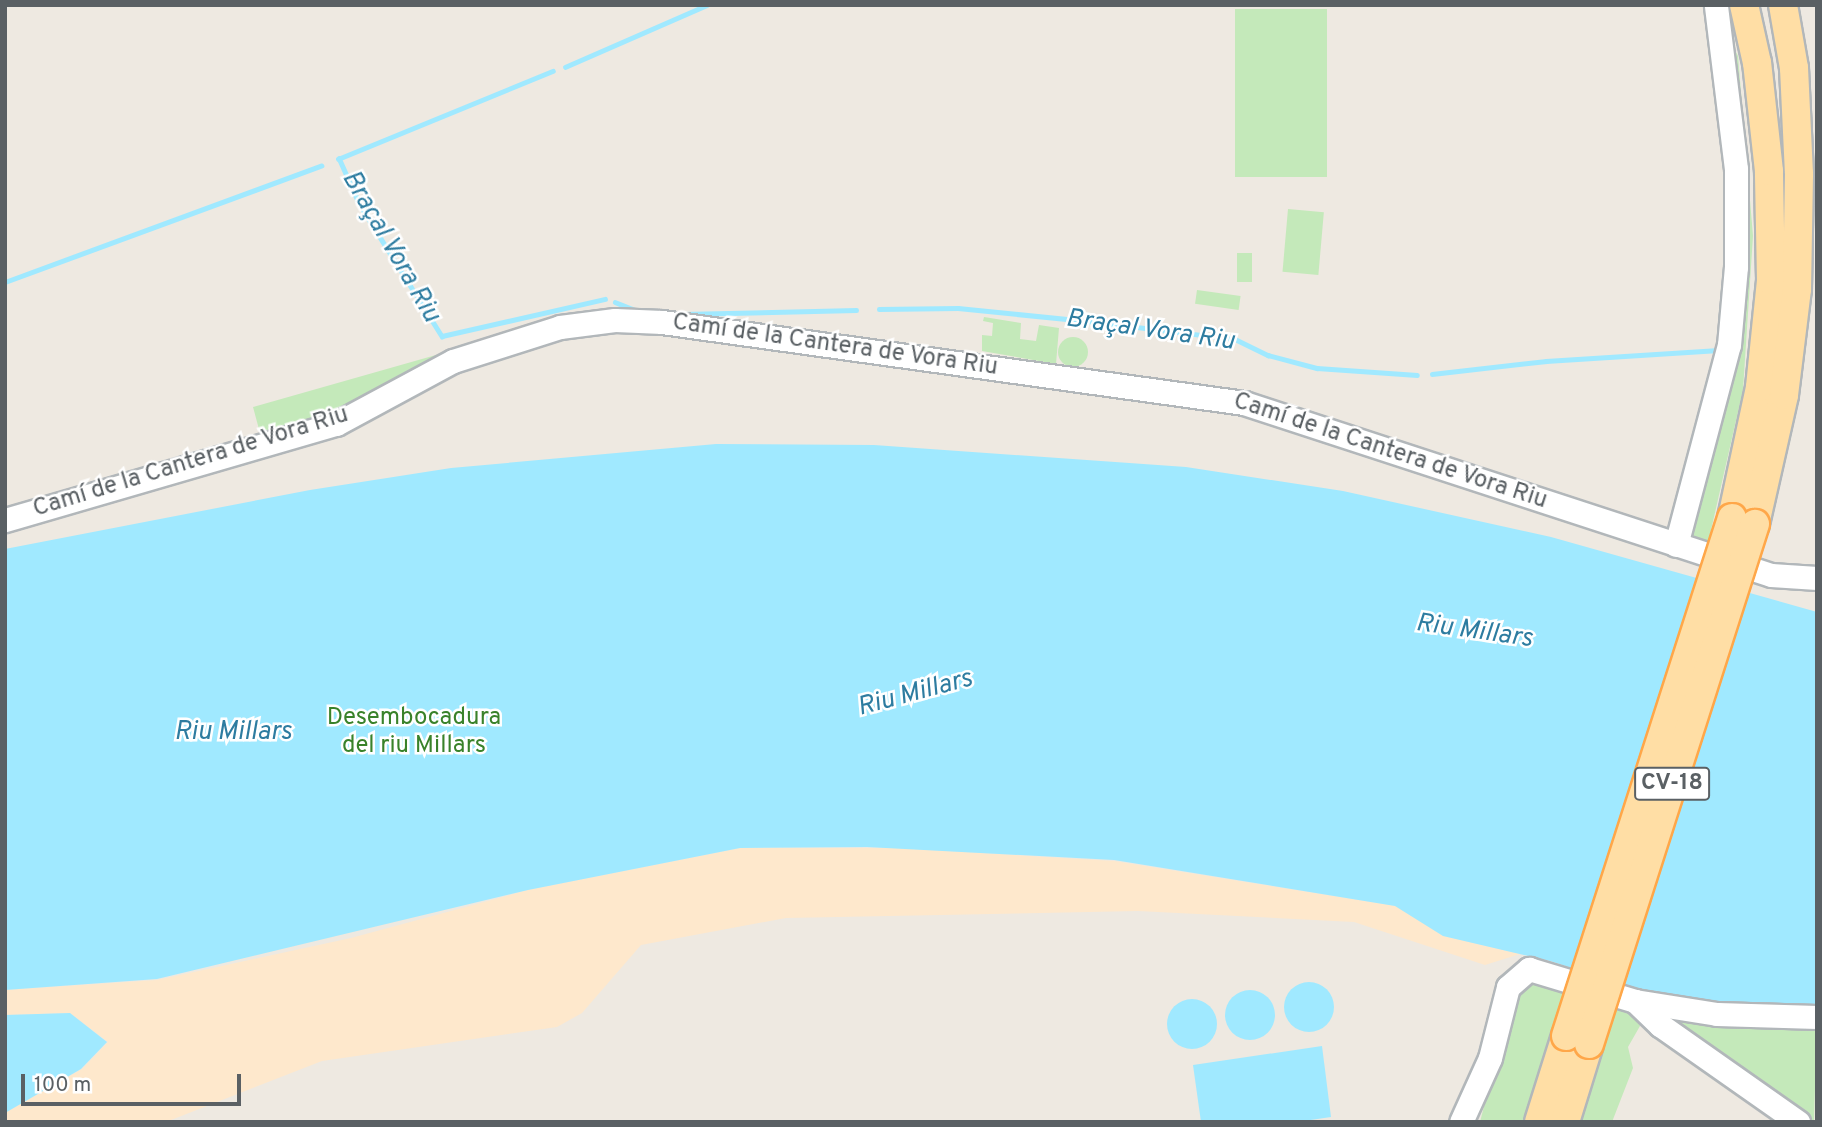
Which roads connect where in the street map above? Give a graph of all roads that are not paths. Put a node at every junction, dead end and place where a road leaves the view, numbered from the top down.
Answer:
1 (1716, 5) edge
2 (1744, 5) edge
3 (1783, 5) edge
4 (5, 520) edge
5 (1743, 521) junction
6 (1676, 545) junction
7 (1817, 578) edge
8 (1634, 1000) junction
9 (1817, 1017) edge
10 (1578, 1040) junction
11 (1461, 1122) edge
12 (1539, 1122) edge
13 (1565, 1122) edge
14 (1798, 1122) edge

1 - 6 street
2 - 5 main road, CV-18
3 - 5 main road, CV-18
4 - 6 street, Camí de la Cantera de Vora Riu
5 - 10 main road, CV-18, bridge
6 - 7 street, Camí de la Cantera de Vora Riu
8 - 9 street
8 - 11 street
8 - 14 street
10 - 12 main road, CV-18
10 - 13 main road, CV-18

